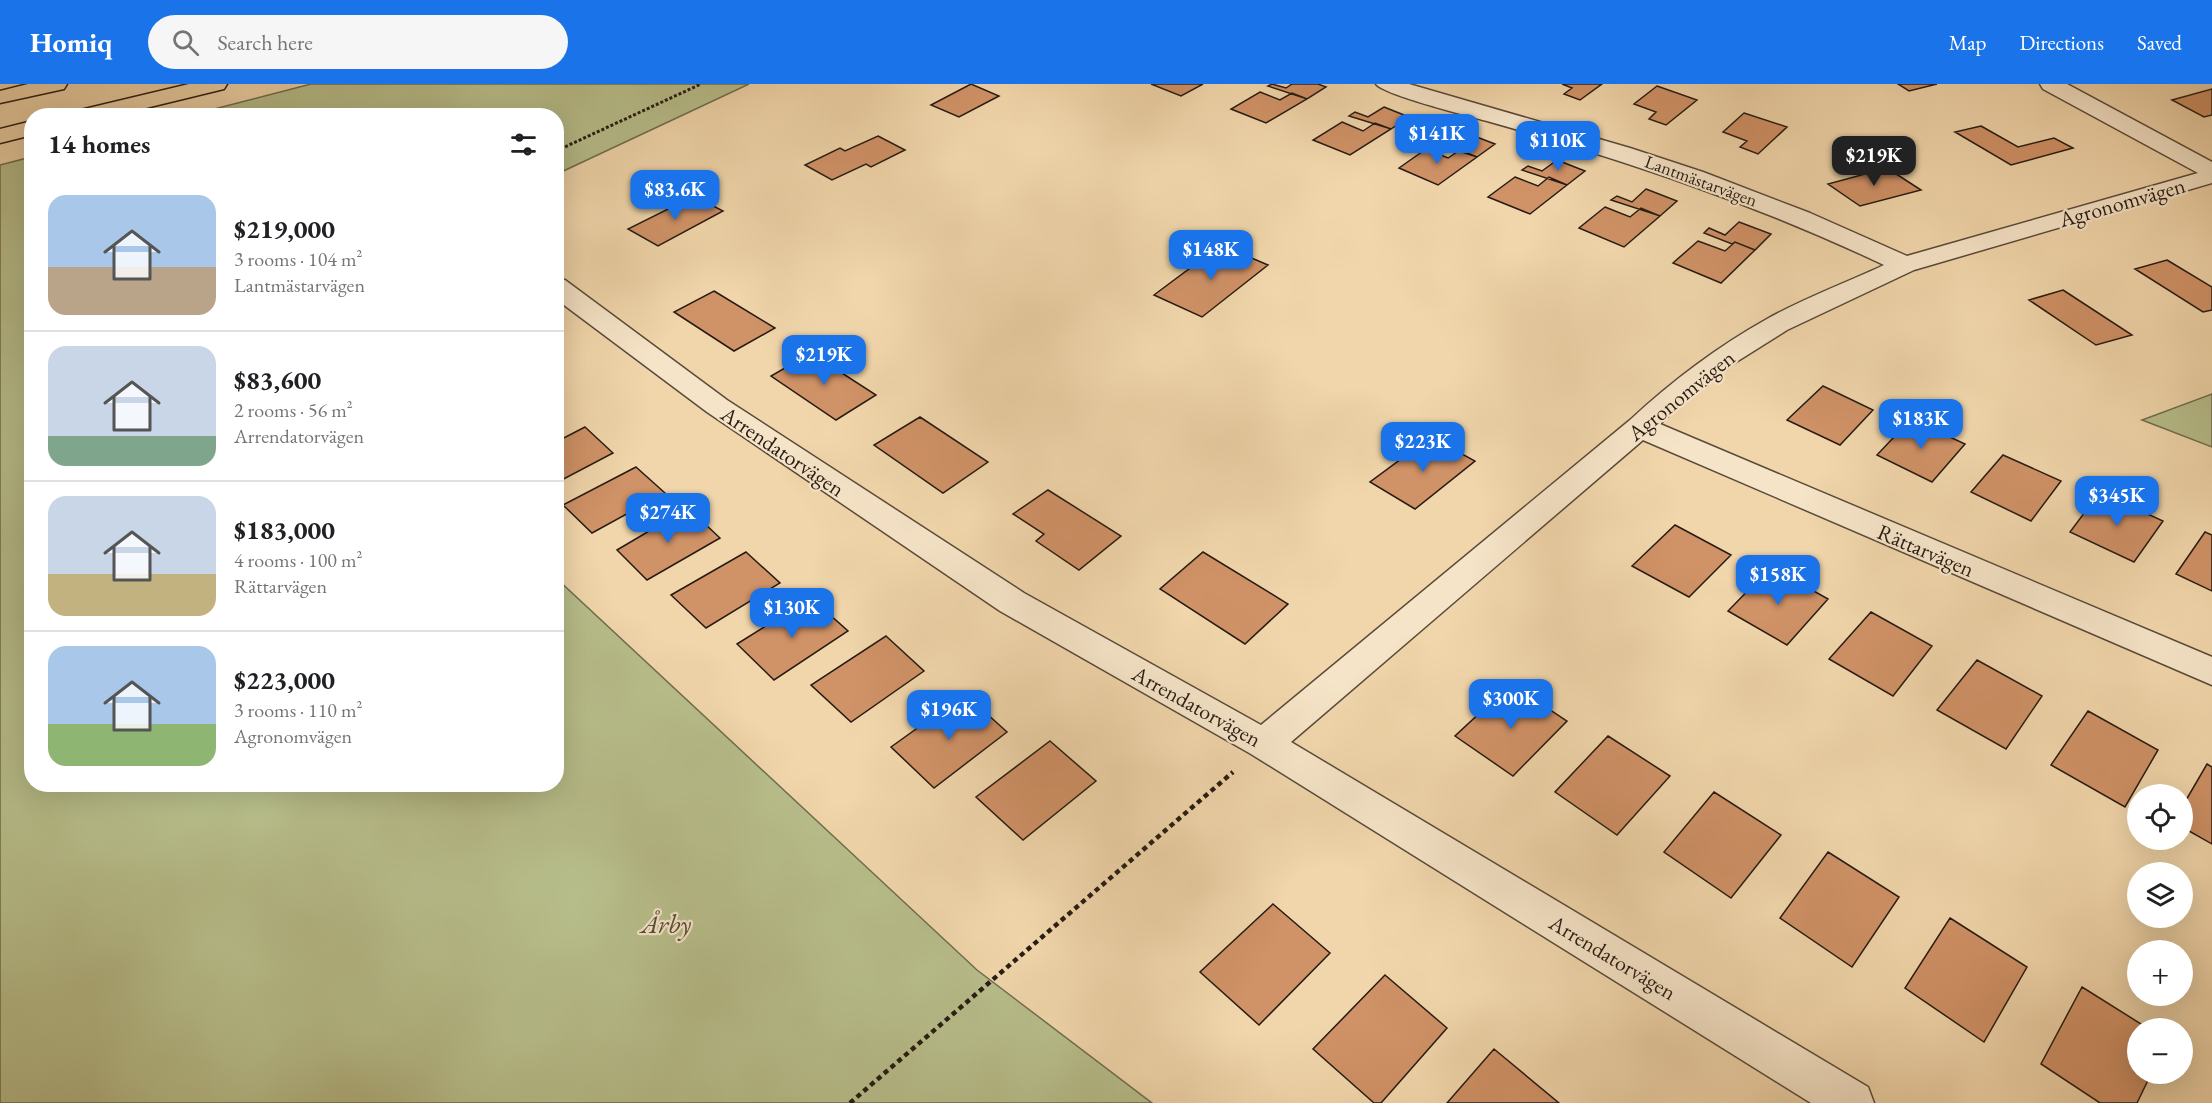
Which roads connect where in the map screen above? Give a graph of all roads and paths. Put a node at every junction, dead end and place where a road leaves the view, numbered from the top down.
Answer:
1 (56, 84) edge
2 (216, 84) edge
3 (701, 84) edge
4 (1387, 84) edge
5 (2051, 84) edge
6 (0, 97) edge
7 (117, 108) edge
8 (24, 130) edge
9 (0, 136) edge
10 (564, 147) edge
11 (2212, 171) edge
12 (2212, 176) edge
13 (1905, 265) junction
14 (564, 292) edge
15 (1640, 427) junction
16 (2212, 672) edge
17 (1264, 744) junction
18 (850, 1103) edge
19 (1852, 1103) edge

1 - 6 highway
2 - 7 highway
3 - 10 path
4 - 13 street, Lantmästarvägen
5 - 11 street
8 - 9 highway
12 - 13 street, Agronomvägen
13 - 15 street, Agronomvägen
14 - 17 street, Arrendatorvägen
15 - 16 street, Rättarvägen
15 - 17 street, Agronomvägen
17 - 18 path
17 - 19 street, Arrendatorvägen

